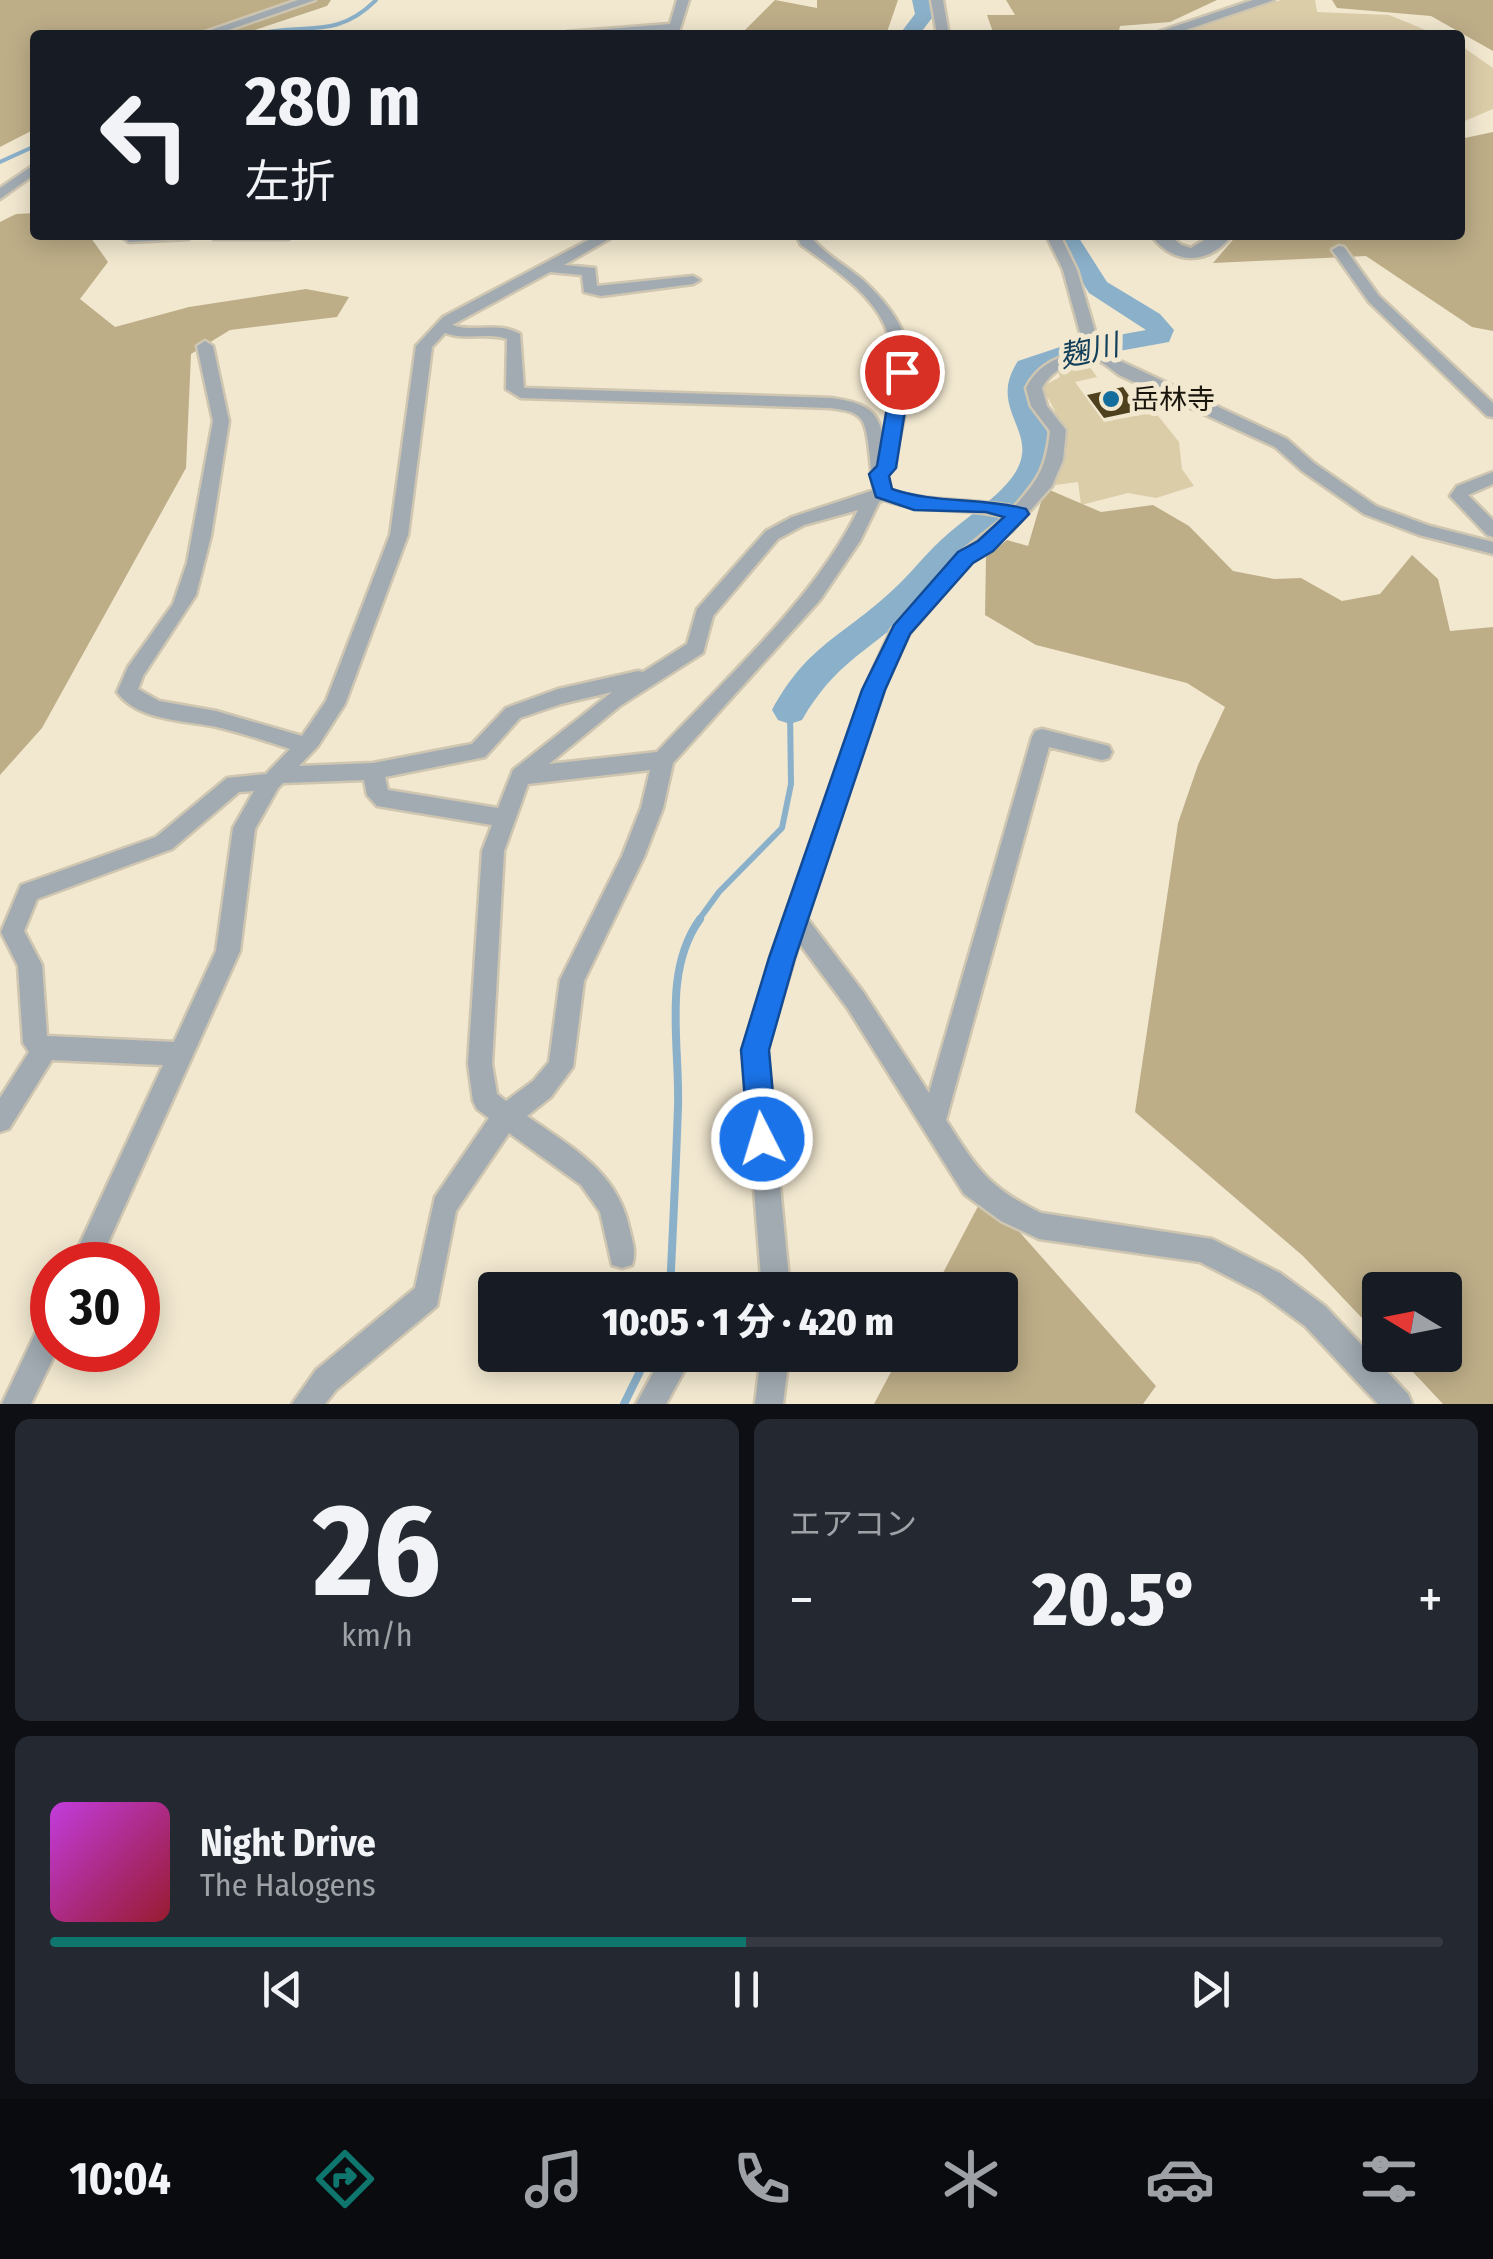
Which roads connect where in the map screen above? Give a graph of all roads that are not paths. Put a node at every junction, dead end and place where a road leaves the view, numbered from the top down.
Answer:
1 (309, 0) edge
2 (683, 0) edge
3 (937, 0) edge
4 (1267, 0) edge
5 (217, 30) edge
6 (673, 30) edge
7 (942, 30) edge
8 (1172, 30) edge
9 (30, 172) edge
10 (0, 195) edge
11 (600, 240) edge
12 (805, 240) edge
13 (1055, 240) edge
14 (1164, 240) edge
15 (1219, 240) edge
16 (1339, 250) dead end
17 (549, 268) junction
18 (693, 280) dead end
19 (440, 326) junction
20 (205, 346) dead end
21 (1092, 350) junction
22 (1493, 412) edge
23 (1493, 478) edge
24 (878, 489) junction
25 (1016, 512) junction
26 (1493, 531) edge
27 (1493, 548) edge
28 (660, 672) junction
29 (306, 746) junction
30 (1102, 752) dead end
31 (663, 760) junction
32 (374, 771) junction
33 (520, 776) junction
34 (276, 778) junction
35 (505, 818) junction
36 (795, 920) junction
37 (46, 1048) junction
38 (181, 1054) junction
39 (505, 1117) junction
40 (0, 1120) edge
41 (932, 1120) junction
42 (95, 1242) edge
43 (622, 1254) dead end
44 (774, 1272) edge
45 (31, 1372) edge
46 (668, 1372) edge
47 (774, 1372) edge
48 (16, 1404) edge
49 (306, 1404) edge
50 (650, 1404) edge
51 (769, 1404) edge
52 (1398, 1404) edge

1 - 5 street
2 - 6 street
3 - 7 street
4 - 8 street
9 - 10 street
11 - 17 street
12 - 24 street
13 - 21 street
14 - 15 street
16 - 22 street
17 - 18 street
17 - 19 street
19 - 24 street
19 - 29 street
20 - 29 street
21 - 25 street
21 - 27 street
23 - 26 street
24 - 25 street
24 - 28 street
24 - 31 street
25 - 36 street
28 - 32 street
28 - 33 street
29 - 34 street
30 - 41 street
31 - 33 street
31 - 39 street
32 - 34 street
32 - 35 street
33 - 35 street
34 - 37 street
34 - 38 street
35 - 39 street
36 - 41 street
36 - 44 street
37 - 38 street
37 - 40 street
38 - 42 street
39 - 43 street
39 - 49 street
41 - 52 street
45 - 48 street
46 - 50 street
47 - 51 street

